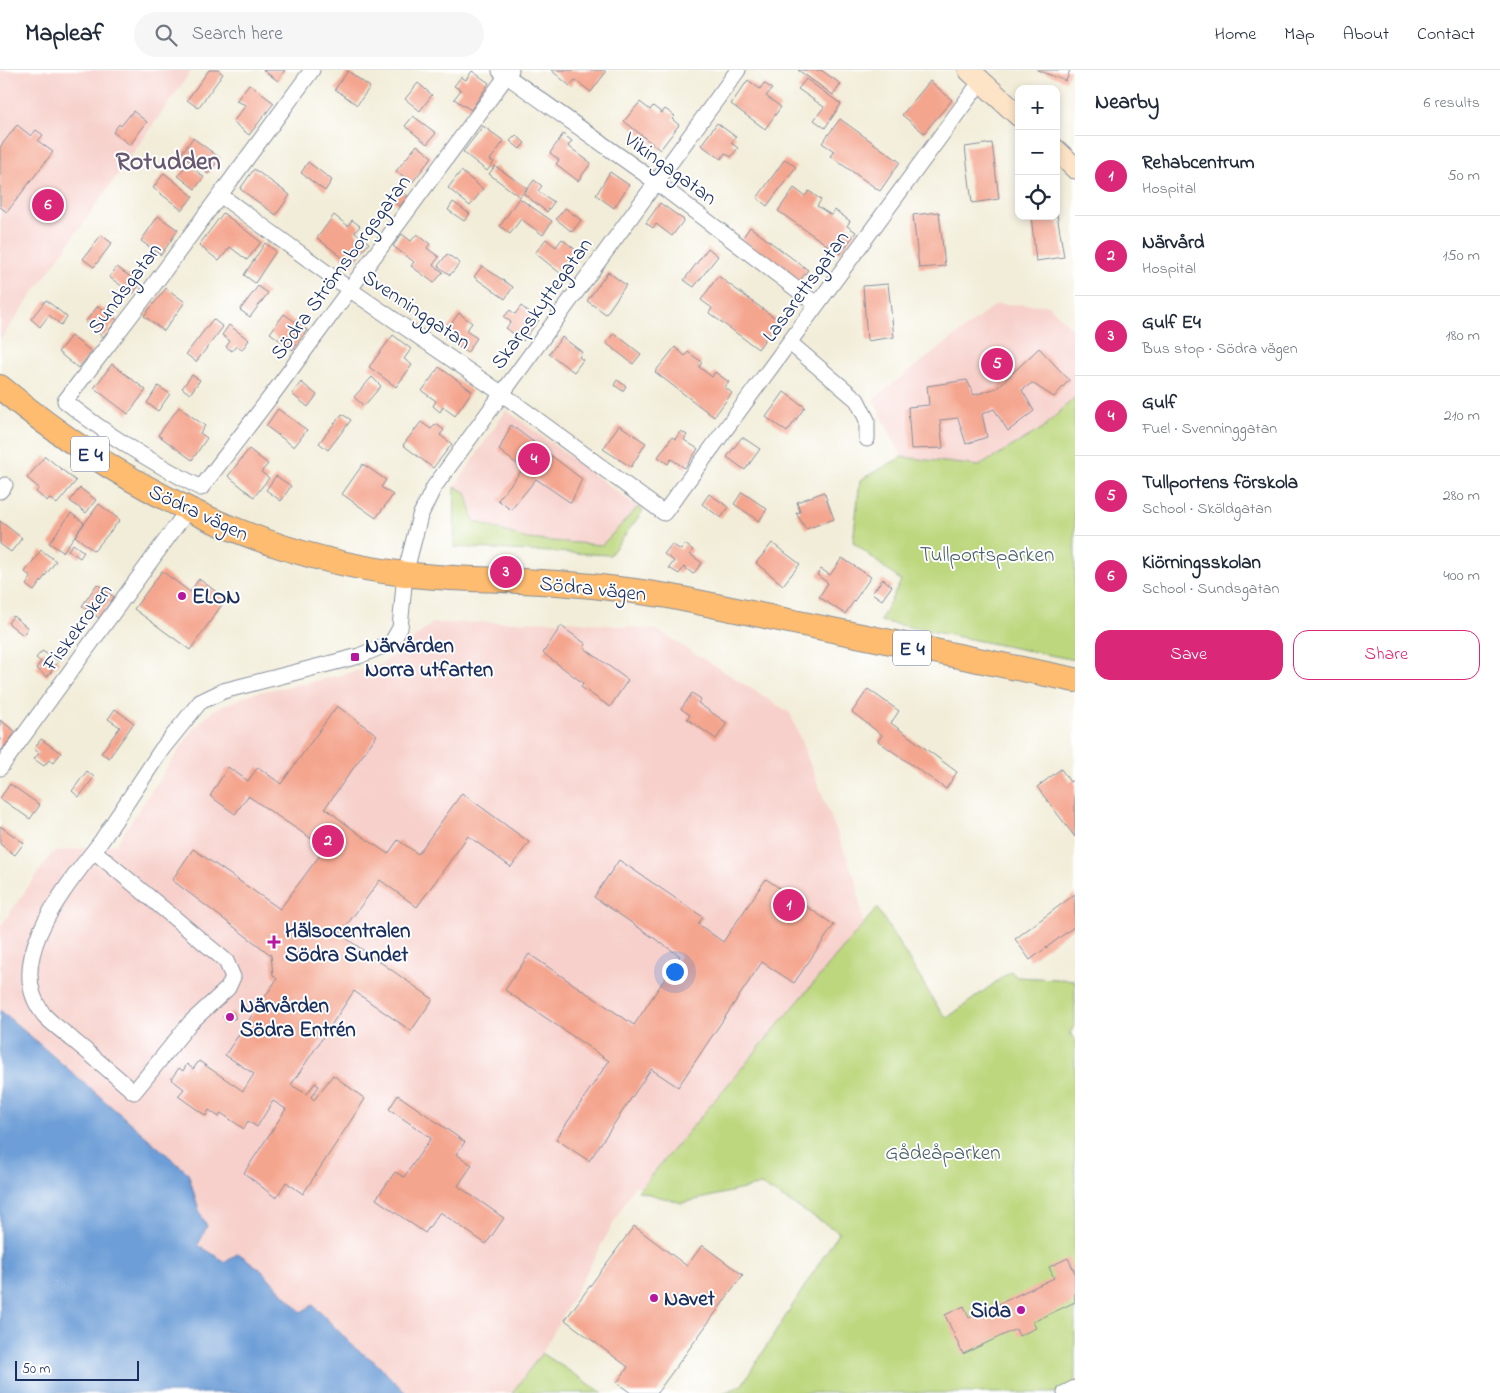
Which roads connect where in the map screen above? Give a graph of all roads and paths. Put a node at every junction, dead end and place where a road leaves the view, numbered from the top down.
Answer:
1 (312, 70) edge
2 (738, 70) edge
3 (505, 72) edge
4 (975, 76) edge
5 (1015, 112) edge
6 (1060, 154) edge
7 (1075, 168) edge
8 (656, 182) junction
9 (220, 195) junction
10 (349, 289) junction
11 (816, 304) junction
12 (790, 343) junction
13 (0, 387) edge
14 (502, 393) junction
15 (867, 439) dead end
16 (201, 488) joint
17 (188, 511) junction
18 (662, 511) joint
19 (405, 574) junction
20 (1075, 680) edge
21 (0, 768) edge
22 (94, 851) junction
23 (1075, 1388) edge
24 (1065, 1393) edge

1 - 9 street, Sundsgatan
2 - 8 street, Skarpskyttegatan
3 - 8 street, Vikingagatan
3 - 10 street, Södra Strömsborgsgatan
4 - 5 main road
4 - 11 street, Lasarettsgatan
6 - 7 main road
8 - 11 street, Vikingagatan
8 - 14 street, Skarpskyttegatan
9 - 10 street, Svenninggatan
9 - 16 street, Sundsgatan
10 - 14 street, Svenninggatan
10 - 16 street, Södra Strömsborgsgatan
11 - 12 street, Lasarettsgatan
12 - 15 street
12 - 18 street, Lasarettsgatan
13 - 17 highway, Södra vägen / E 4
14 - 18 street, Svenninggatan
14 - 19 street, Skarpskyttegatan
17 - 19 highway, Södra vägen / E 4
17 - 21 street, Fiskekroken
19 - 20 highway, Södra vägen / E 4
19 - 22 street, Skarpskyttegatan
22 - 22 street, Skarpskyttegatan
23 - 24 street

